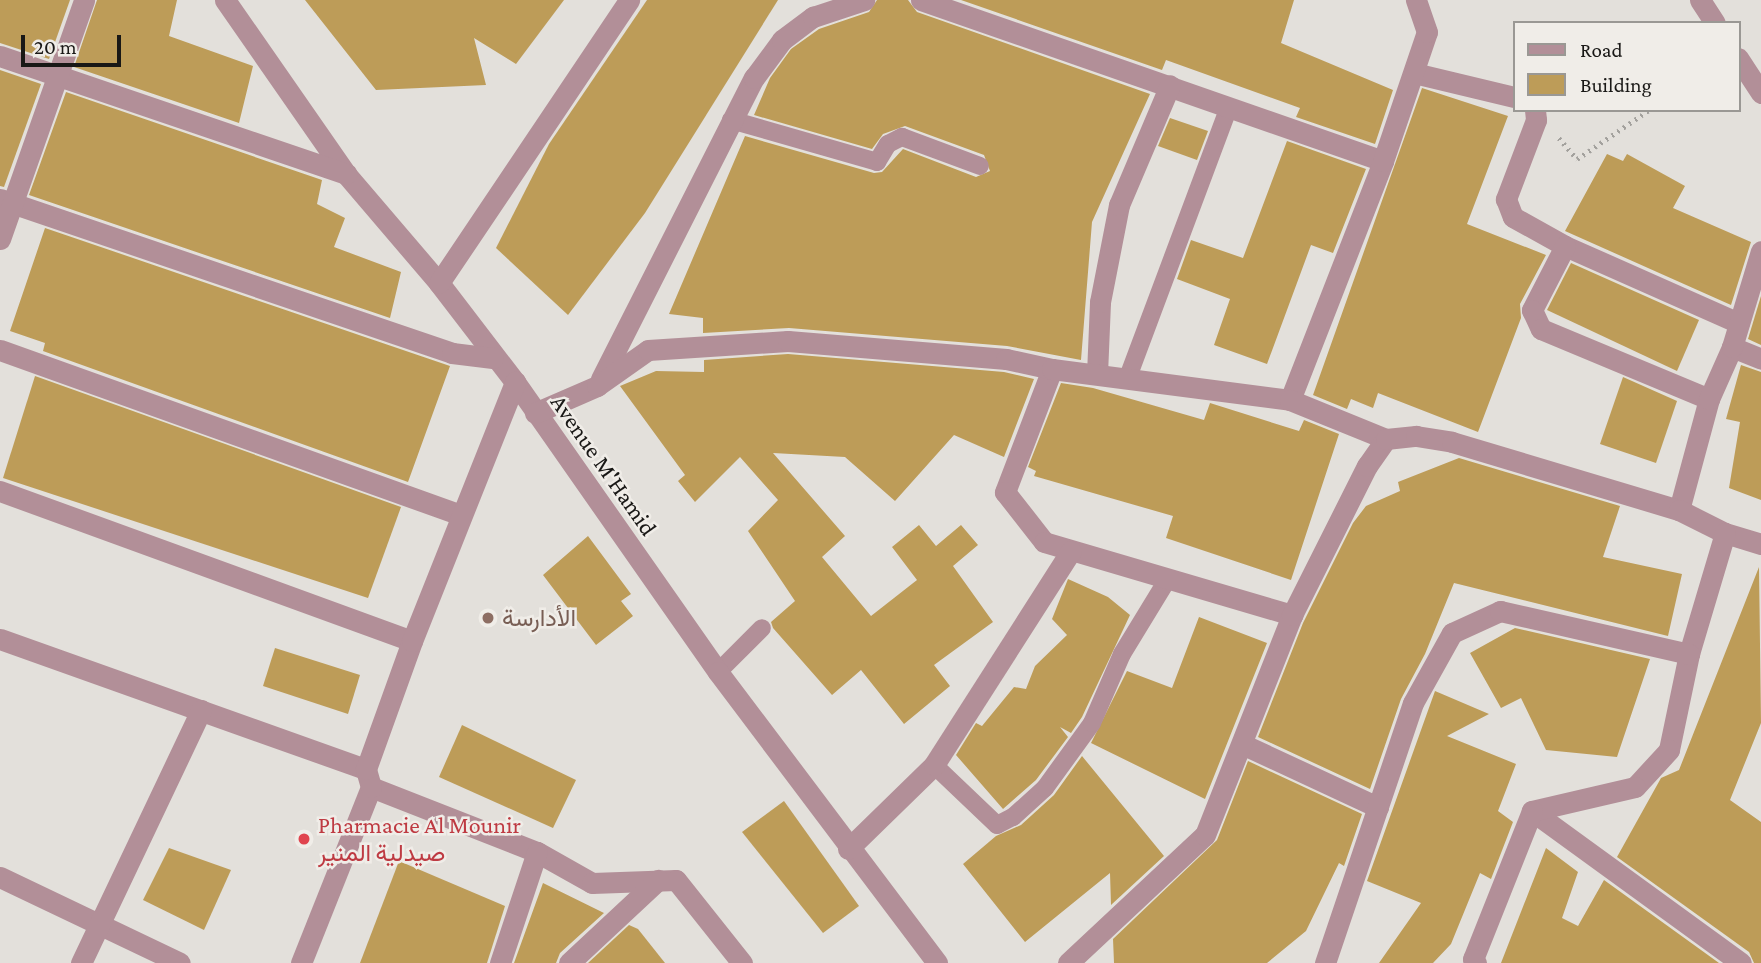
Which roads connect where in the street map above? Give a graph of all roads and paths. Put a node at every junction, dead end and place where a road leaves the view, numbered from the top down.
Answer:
1 (84, 0) edge
2 (225, 0) edge
3 (629, 0) edge
4 (864, 0) edge
5 (921, 0) edge
6 (1416, 0) edge
7 (1700, 0) edge
8 (1714, 21) edge
9 (0, 56) edge
10 (1740, 61) edge
11 (55, 72) junction
12 (1414, 73) junction
13 (1170, 85) junction
14 (1761, 93) edge
15 (1512, 97) edge
16 (1228, 109) junction
17 (1535, 112) edge
18 (1646, 112) edge
19 (731, 120) junction
20 (1552, 130) dead end
21 (1383, 161) junction
22 (980, 166) dead end
23 (346, 174) junction
24 (6, 201) edge
25 (0, 239) edge
26 (1565, 246) junction
27 (1761, 251) edge
28 (439, 283) junction
29 (1739, 323) junction
30 (1732, 347) junction
31 (0, 350) edge
32 (493, 358) junction
33 (1761, 359) edge
34 (1052, 369) junction
35 (1097, 374) junction
36 (1128, 377) junction
37 (515, 382) junction
38 (597, 386) junction
39 (1709, 399) junction
40 (1290, 400) junction
41 (535, 413) junction
42 (1386, 439) junction
43 (0, 491) edge
44 (1679, 510) junction
45 (459, 514) junction
46 (1725, 533) junction
47 (1761, 544) edge
48 (1071, 551) junction
49 (1166, 582) junction
50 (1292, 615) junction
51 (762, 628) dead end
52 (0, 639) edge
53 (412, 641) junction
54 (1689, 654) junction
55 (718, 672) junction
56 (201, 710) junction
57 (1242, 744) junction
58 (934, 765) junction
59 (369, 778) junction
60 (1378, 807) junction
61 (1531, 811) junction
62 (848, 849) junction
63 (537, 852) junction
64 (0, 877) edge
65 (658, 880) junction
66 (99, 927) junction
67 (81, 963) edge
68 (180, 963) edge
69 (301, 963) edge
70 (500, 963) edge
71 (569, 963) edge
72 (742, 963) edge
73 (937, 963) edge
74 (1068, 963) edge
75 (1325, 963) edge
76 (1476, 963) edge
77 (1741, 963) edge

1 - 11 street
2 - 23 street, Avenue M'Hamid
3 - 28 street
4 - 19 street
5 - 13 street
6 - 12 street
7 - 8 street
9 - 11 street
10 - 14 street
11 - 23 street
11 - 24 street
12 - 15 street
12 - 21 street
13 - 16 street
13 - 35 street
16 - 21 street
16 - 36 lane
17 - 26 street
18 - 20 path
19 - 22 lane
19 - 38 street
21 - 40 street
23 - 28 street, Avenue M'Hamid
24 - 25 street
24 - 32 street
26 - 29 street
26 - 39 street
27 - 29 street
28 - 32 street, Avenue M'Hamid
29 - 30 street
30 - 33 street
30 - 39 street
31 - 45 street
32 - 37 street, Avenue M'Hamid
34 - 35 street
34 - 38 street
34 - 48 street
35 - 36 street
36 - 40 street
37 - 41 street, Avenue M'Hamid
37 - 45 street
38 - 41 street
39 - 44 street
40 - 42 street
41 - 55 street, Avenue M'Hamid
42 - 44 street
42 - 50 street
43 - 53 street
44 - 46 street
45 - 53 street
46 - 47 street
46 - 54 street
48 - 49 street
48 - 58 street
49 - 50 street
49 - 58 lane
50 - 57 street
51 - 55 lane
52 - 56 street
53 - 59 street
54 - 60 street
54 - 61 street
55 - 62 street, Avenue M'Hamid
56 - 59 street
56 - 66 street
57 - 60 street
57 - 74 street
58 - 62 street
59 - 63 street
59 - 69 street
60 - 75 street
61 - 76 street
61 - 77 street
62 - 73 street, Avenue M'Hamid
63 - 65 street
63 - 70 street
64 - 66 street
65 - 71 street
65 - 72 street
66 - 67 street
66 - 68 street

